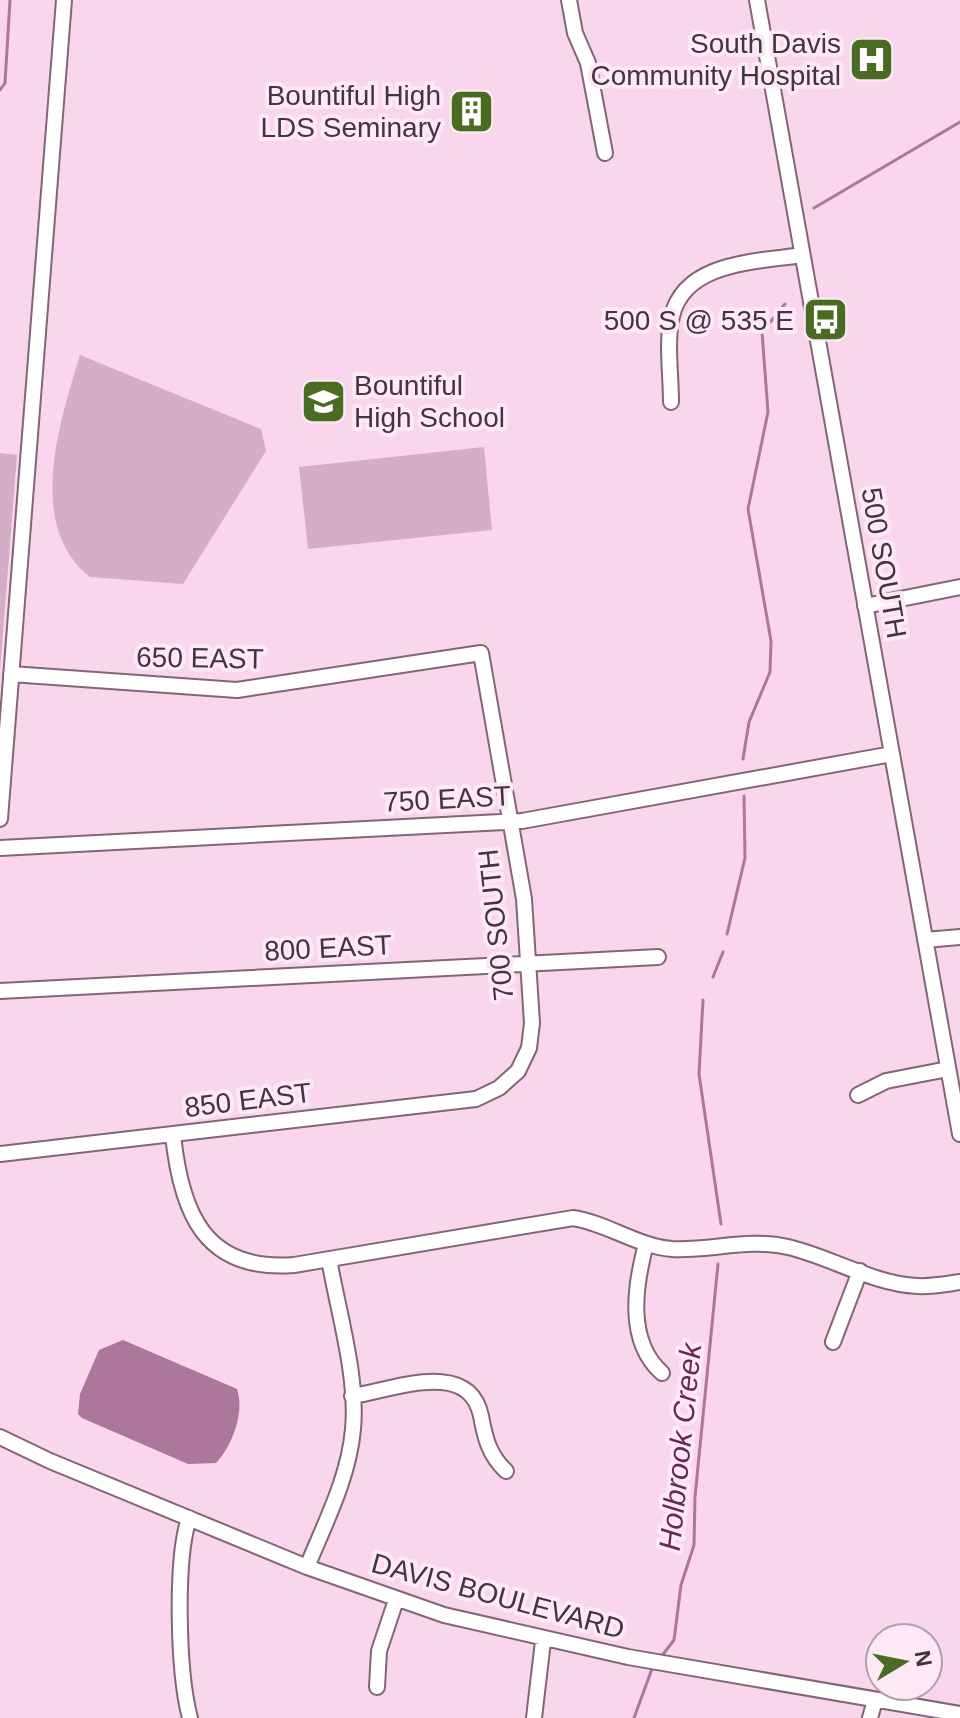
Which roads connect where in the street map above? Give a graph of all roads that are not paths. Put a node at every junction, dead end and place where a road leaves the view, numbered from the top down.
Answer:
1 (64, 0) edge
2 (569, 0) edge
3 (757, 0) edge
4 (605, 153) dead end
5 (802, 255) junction
6 (671, 402) dead end
7 (960, 587) edge
8 (865, 606) junction
9 (481, 653) joint
10 (11, 674) junction
11 (892, 754) junction
12 (0, 819) edge
13 (511, 822) junction
14 (0, 848) edge
15 (960, 937) edge
16 (925, 940) junction
17 (658, 957) dead end
18 (529, 964) junction
19 (0, 991) edge
20 (948, 1069) junction
21 (499, 1088) joint
22 (858, 1095) dead end
23 (960, 1134) edge
24 (173, 1135) junction
25 (0, 1154) edge
26 (646, 1244) junction
27 (329, 1259) junction
28 (860, 1271) junction
29 (960, 1282) edge
30 (833, 1342) dead end
31 (662, 1373) dead end
32 (352, 1396) junction
33 (0, 1437) edge
34 (506, 1471) dead end
35 (189, 1518) junction
36 (307, 1567) junction
37 (396, 1600) junction
38 (543, 1641) junction
39 (377, 1687) dead end
40 (864, 1698) edge
41 (887, 1702) edge
42 (960, 1714) edge
43 (190, 1718) edge
44 (534, 1718) edge

1 - 10 street
2 - 4 street
3 - 5 street, 500 SOUTH
5 - 6 street
5 - 8 street, 500 SOUTH
7 - 8 street
8 - 11 street, 500 SOUTH
9 - 10 street, 650 EAST
9 - 13 street, 700 SOUTH
10 - 12 street
11 - 13 street, 750 EAST
11 - 16 street, 500 SOUTH
13 - 14 street, 750 EAST
13 - 18 street, 700 SOUTH
15 - 16 street
16 - 20 street, 500 SOUTH
17 - 18 street, 800 EAST
18 - 19 street, 800 EAST
18 - 21 street, 700 SOUTH
20 - 22 street
20 - 23 street, 500 SOUTH
21 - 24 street, 850 EAST
24 - 25 street, 850 EAST
24 - 27 street
26 - 27 street
26 - 28 street
26 - 31 street
27 - 32 street
28 - 29 street
28 - 30 street
32 - 34 street
32 - 36 street
33 - 35 street, DAVIS BOULEVARD
35 - 36 street, DAVIS BOULEVARD
35 - 43 street
36 - 37 street, DAVIS BOULEVARD
37 - 38 street, DAVIS BOULEVARD
37 - 39 street
38 - 40 street, DAVIS BOULEVARD
38 - 44 street
41 - 42 street, DAVIS BOULEVARD

